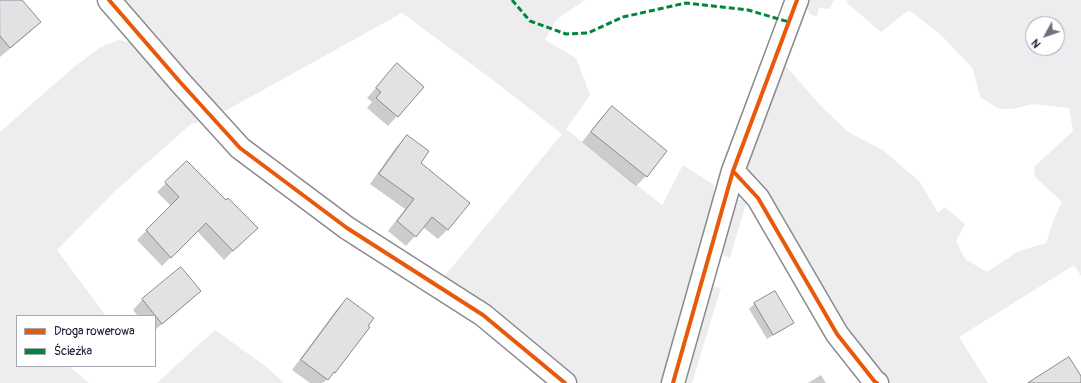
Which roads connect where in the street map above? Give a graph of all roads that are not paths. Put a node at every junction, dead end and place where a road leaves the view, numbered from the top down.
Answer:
1 (109, 0) edge
2 (797, 0) edge
3 (733, 171) junction
4 (565, 383) edge
5 (673, 383) edge
6 (878, 383) edge

1 - 4 street
2 - 3 street
3 - 5 street
3 - 6 street

